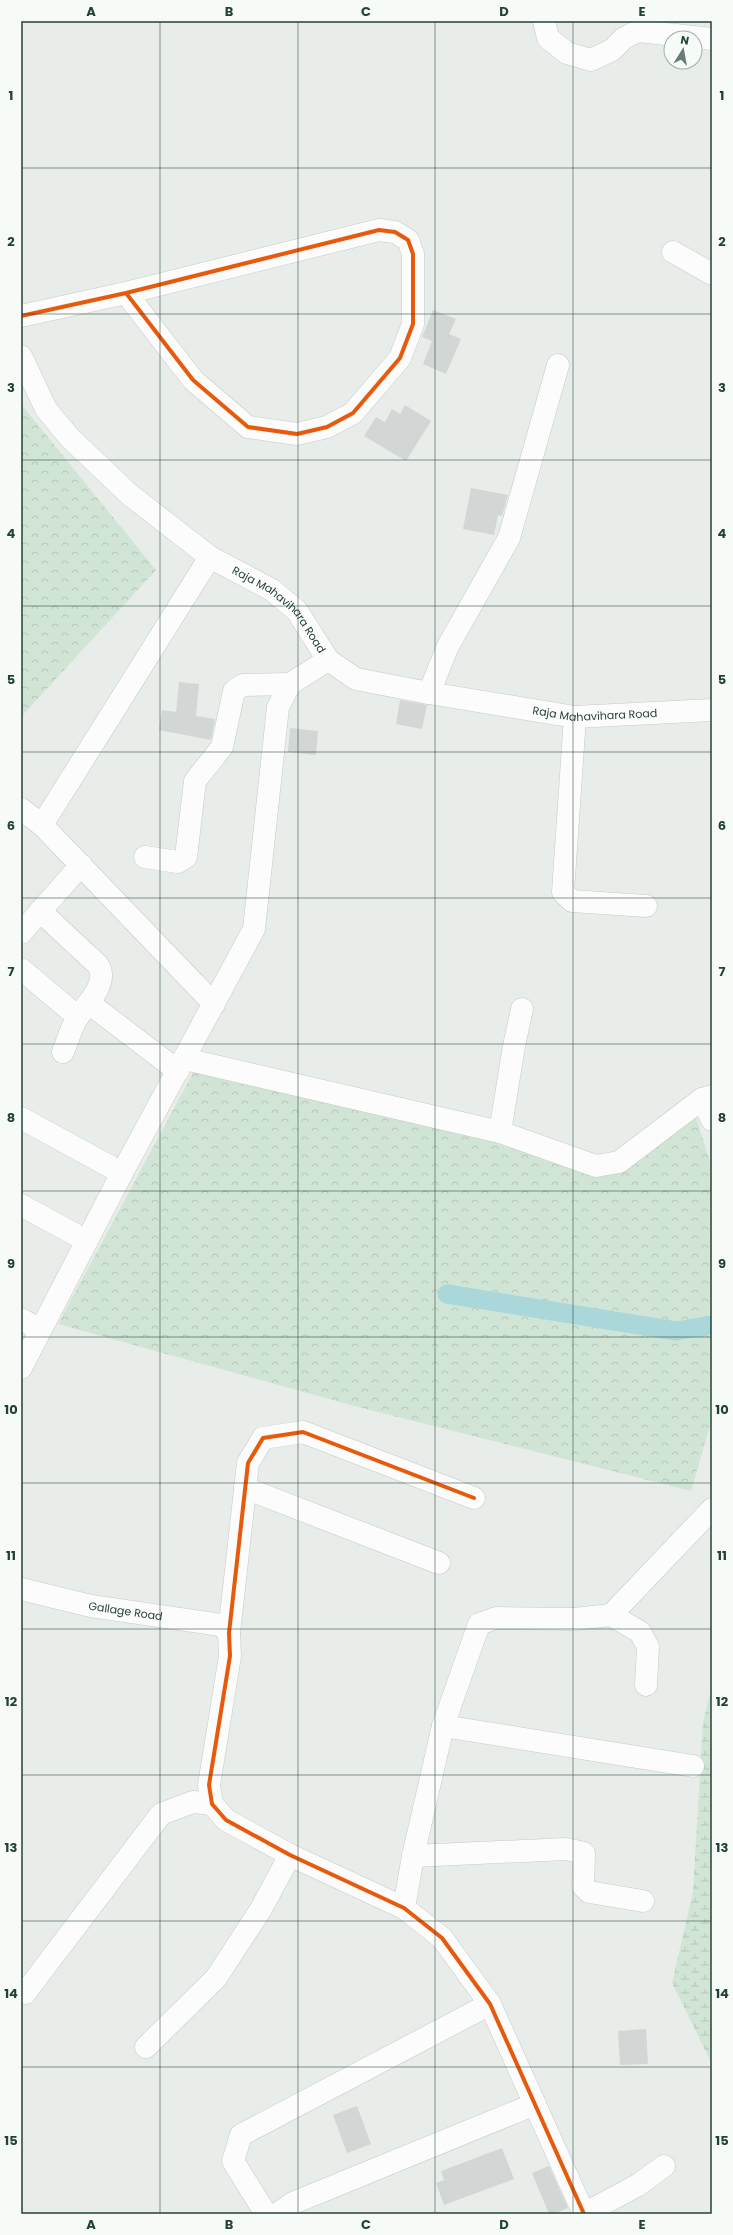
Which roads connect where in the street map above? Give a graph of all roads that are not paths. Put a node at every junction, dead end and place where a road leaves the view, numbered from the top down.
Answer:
1 (544, 21) edge
2 (712, 39) edge
3 (673, 252) dead end
4 (712, 274) edge
5 (126, 293) junction
6 (21, 316) edge
7 (21, 356) edge
8 (558, 365) dead end
9 (210, 557) junction
10 (328, 660) junction
11 (290, 684) junction
12 (429, 693) junction
13 (712, 710) edge
14 (574, 717) junction
15 (21, 809) edge
16 (42, 825) junction
17 (145, 857) dead end
18 (81, 865) junction
19 (646, 906) dead end
20 (40, 911) junction
21 (21, 933) edge
22 (21, 969) edge
23 (214, 1004) junction
24 (522, 1009) dead end
25 (84, 1010) junction
26 (63, 1052) dead end
27 (182, 1065) junction
28 (707, 1098) edge
29 (21, 1118) edge
30 (712, 1120) edge
31 (500, 1132) junction
32 (122, 1172) junction
33 (22, 1208) edge
34 (87, 1241) junction
35 (21, 1319) edge
36 (40, 1330) junction
37 (21, 1368) edge
38 (245, 1488) junction
39 (474, 1498) dead end
40 (712, 1509) edge
41 (439, 1563) dead end
42 (21, 1590) edge
43 (612, 1615) junction
44 (229, 1633) junction
45 (646, 1685) dead end
46 (443, 1726) junction
47 (693, 1766) dead end
48 (212, 1804) junction
49 (290, 1855) junction
50 (412, 1856) junction
51 (643, 1900) dead end
52 (404, 1908) junction
53 (25, 1993) dead end
54 (490, 2004) junction
55 (146, 2047) dead end
56 (535, 2104) junction
57 (664, 2166) dead end
58 (266, 2214) edge
59 (277, 2214) edge
60 (584, 2214) edge

1 - 2 street
3 - 4 street
5 - 5 street
5 - 6 street
7 - 9 street, Raja Mahavihara Road
8 - 12 street
9 - 10 street, Raja Mahavihara Road
9 - 16 street
10 - 11 street
10 - 12 street, Raja Mahavihara Road
11 - 17 street
11 - 23 street
12 - 14 street, Raja Mahavihara Road
13 - 14 street, Raja Mahavihara Road
14 - 19 street
15 - 16 street
16 - 18 street
18 - 20 street
18 - 23 street
20 - 21 street
20 - 25 street
22 - 25 street
23 - 27 street
24 - 31 street
25 - 26 street
25 - 27 street
27 - 31 street
27 - 32 street
28 - 30 street
28 - 31 street
29 - 32 street
32 - 34 street
33 - 34 street
34 - 36 street
35 - 36 street
36 - 37 street
38 - 39 street
38 - 41 street
38 - 44 street
40 - 43 street
42 - 44 street, Gallage Road
43 - 45 street
43 - 46 street
44 - 48 street
46 - 47 street
46 - 50 street
48 - 49 street
48 - 53 street
49 - 52 street
49 - 55 street
50 - 51 street
50 - 52 street
52 - 54 street
54 - 56 street
54 - 58 street
56 - 59 street
56 - 60 street
57 - 60 street

